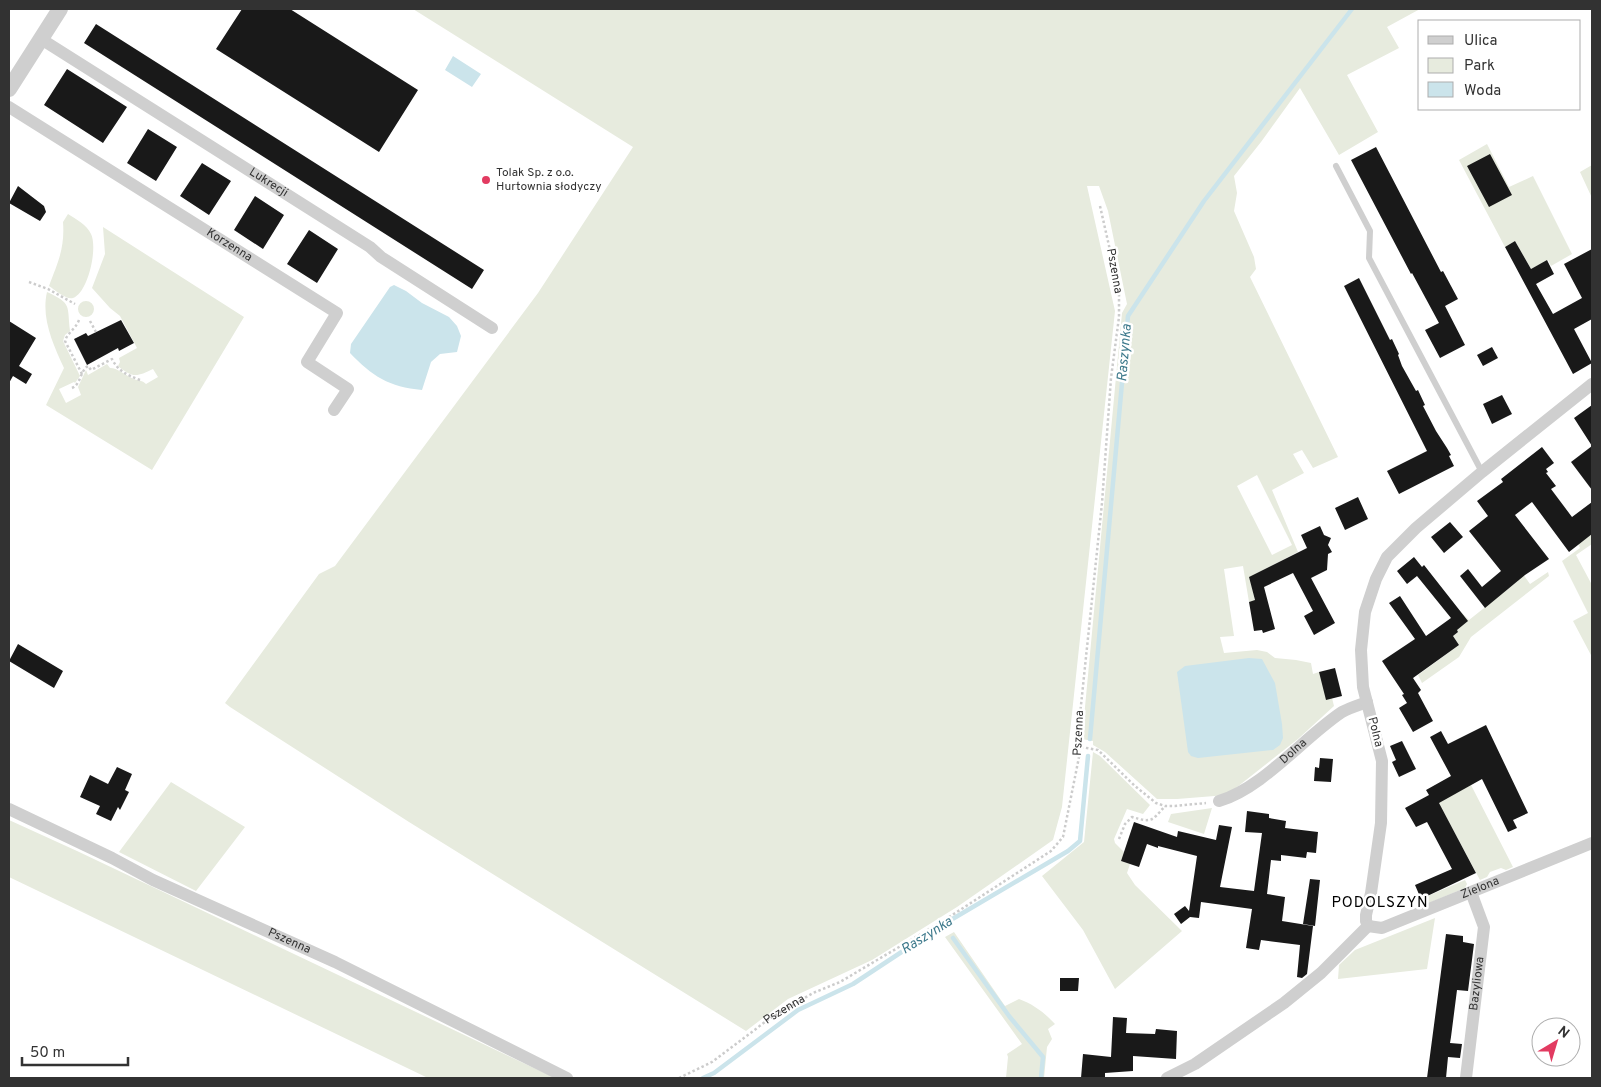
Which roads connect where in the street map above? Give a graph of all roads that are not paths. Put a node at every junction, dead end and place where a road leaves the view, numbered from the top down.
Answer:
1 (60, 9) edge
2 (41, 39) junction
3 (9, 89) edge
4 (9, 107) edge
5 (1336, 166) dead end
6 (492, 328) dead end
7 (1592, 384) edge
8 (334, 410) dead end
9 (1482, 472) junction
10 (1367, 702) junction
11 (1219, 801) road end
12 (9, 809) edge
13 (1592, 843) edge
14 (1471, 892) junction
15 (1368, 926) junction
16 (567, 1078) edge
17 (1167, 1078) edge
18 (1466, 1078) edge

1 - 2 street
2 - 3 street
2 - 6 street, Lukrecji
4 - 8 street, Korzenna
5 - 9 lane
7 - 9 street, Polna
9 - 10 street, Polna
10 - 11 street, Dolna
10 - 15 street, Polna
12 - 16 street, Pszenna
13 - 14 street, Zielona
14 - 15 street, Zielona
14 - 18 street, Bazyliowa
15 - 17 street

